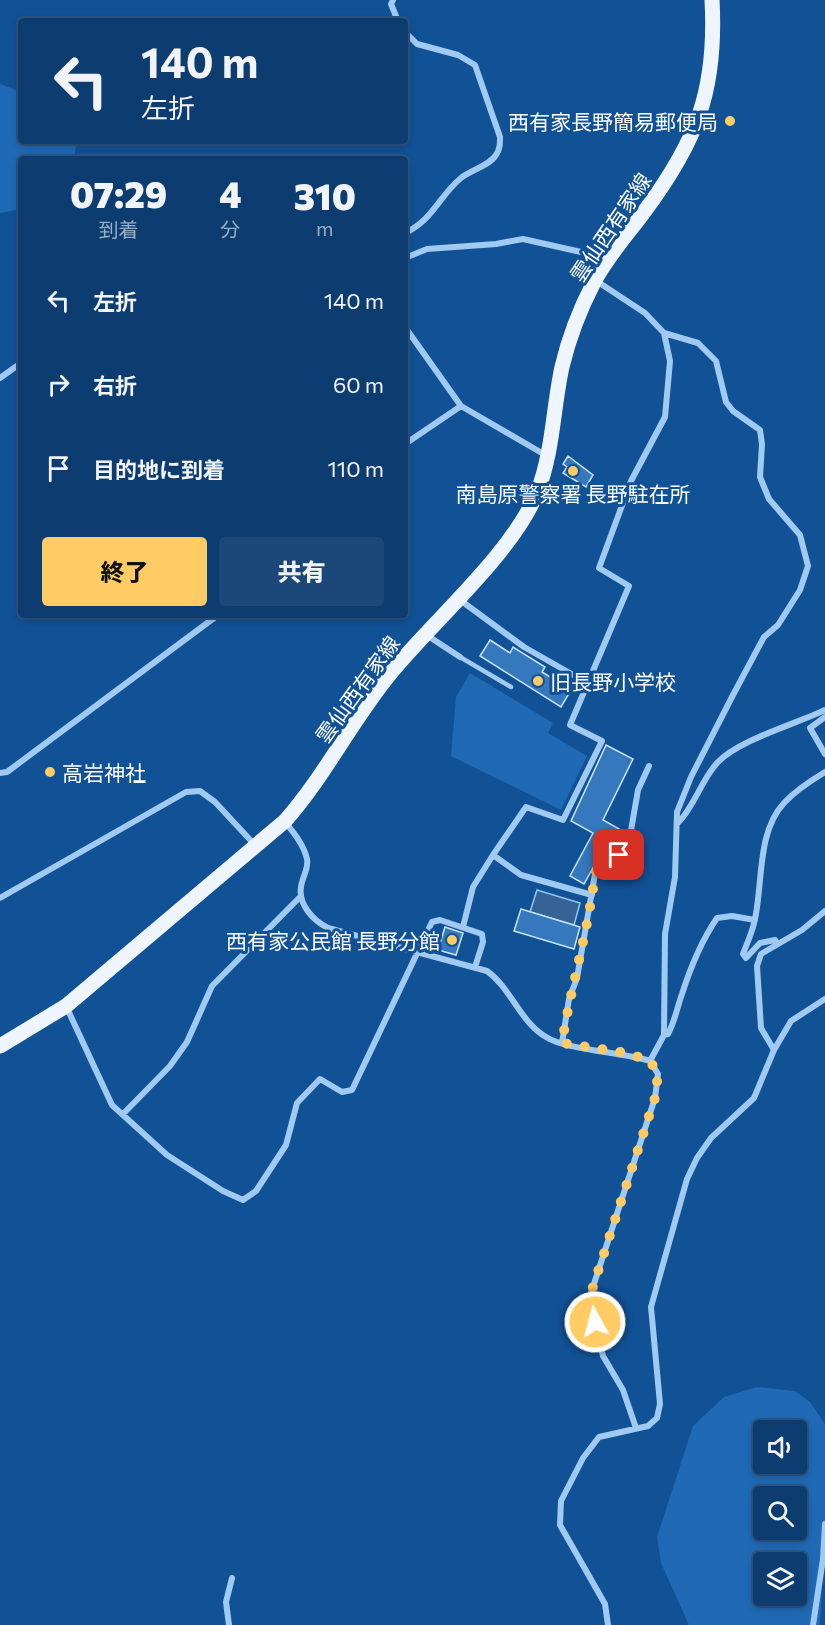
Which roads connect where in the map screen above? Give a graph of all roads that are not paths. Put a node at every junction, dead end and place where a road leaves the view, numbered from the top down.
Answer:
1 (393, 0) edge
2 (712, 0) edge
3 (397, 18) edge
4 (408, 35) edge
5 (408, 232) edge
6 (614, 250) junction
7 (408, 257) edge
8 (594, 280) junction
9 (408, 331) edge
10 (664, 333) junction
11 (18, 365) edge
12 (0, 378) edge
13 (460, 406) junction
14 (408, 442) edge
15 (547, 456) junction
16 (457, 598) junction
17 (214, 618) edge
18 (424, 634) junction
19 (460, 657) joint
20 (589, 684) junction
21 (511, 687) dead end
22 (825, 710) edge
23 (825, 717) edge
24 (825, 754) edge
25 (649, 766) dead end
26 (825, 772) edge
27 (0, 774) edge
28 (285, 821) junction
29 (676, 825) junction
30 (255, 845) junction
31 (493, 855) junction
32 (592, 895) junction
33 (301, 896) junction
34 (0, 898) edge
35 (825, 911) edge
36 (755, 920) junction
37 (463, 927) junction
38 (777, 942) junction
39 (420, 952) junction
40 (475, 968) junction
41 (825, 999) edge
42 (66, 1006) junction
43 (664, 1035) junction
44 (562, 1043) junction
45 (0, 1046) edge
46 (774, 1050) junction
47 (650, 1061) junction
48 (123, 1114) junction
49 (636, 1428) junction
50 (825, 1524) edge
51 (232, 1578) dead end
52 (229, 1625) edge
53 (608, 1625) edge
54 (813, 1625) edge

1 - 3 street
2 - 6 main road, 雲仙西有家線
4 - 5 street
6 - 7 street
6 - 8 main road, 雲仙西有家線
8 - 10 street
8 - 15 main road, 雲仙西有家線
9 - 13 street
10 - 20 street
10 - 29 street
11 - 12 street
13 - 14 street
13 - 15 street
15 - 16 main road, 雲仙西有家線
16 - 18 main road, 雲仙西有家線
16 - 20 street
17 - 27 street
18 - 19 street
18 - 28 main road, 雲仙西有家線
19 - 21 lane
20 - 31 street
22 - 29 street
23 - 24 street
25 - 32 street
26 - 36 street
28 - 30 main road, 雲仙西有家線
28 - 33 street
29 - 43 street
30 - 34 street
30 - 42 main road, 雲仙西有家線
31 - 32 street
31 - 37 street
32 - 44 street
33 - 39 street
33 - 48 street
35 - 38 street
36 - 38 street
36 - 43 street
37 - 39 street
37 - 40 street
38 - 46 street
39 - 40 street
39 - 48 street
40 - 44 street
41 - 46 street
42 - 45 main road, 雲仙西有家線
42 - 48 street
43 - 47 street
44 - 47 street
46 - 49 street
47 - 49 street
49 - 53 street
50 - 54 street
51 - 52 street

